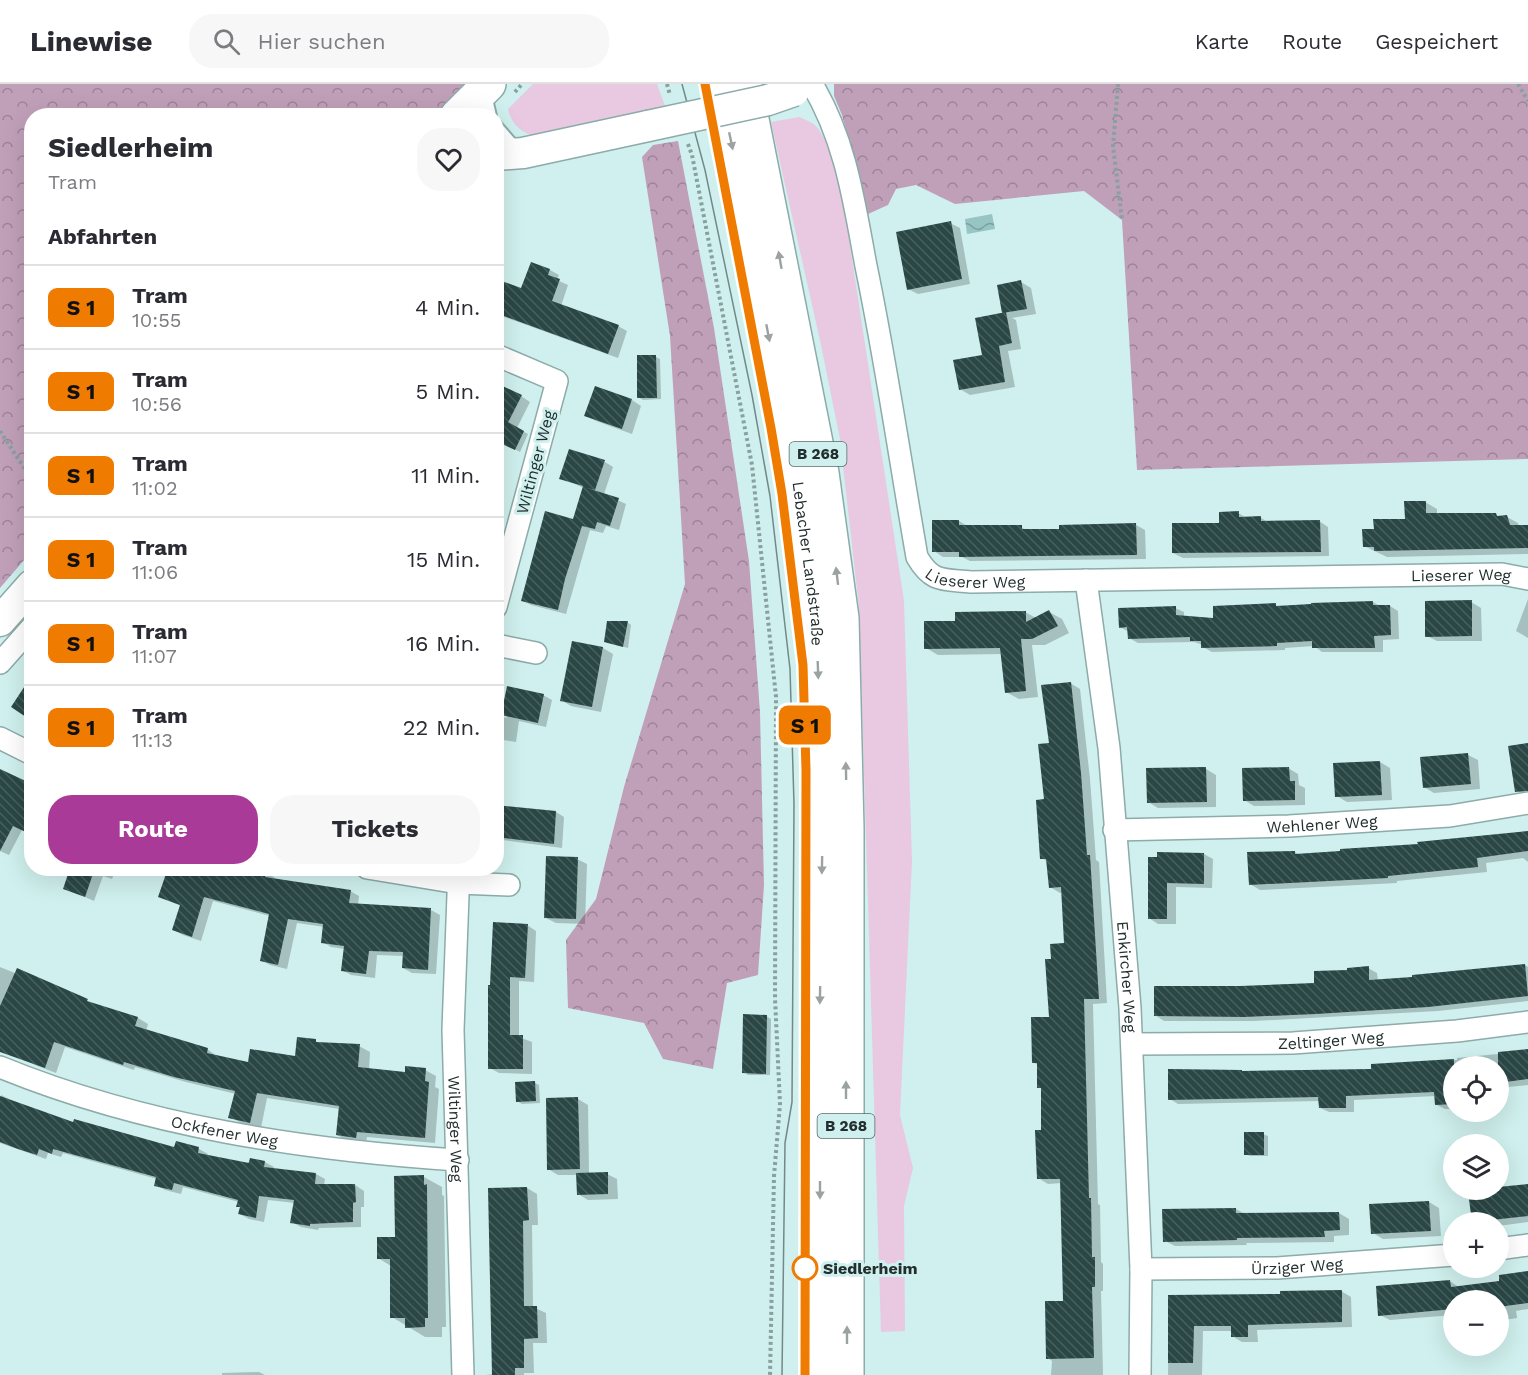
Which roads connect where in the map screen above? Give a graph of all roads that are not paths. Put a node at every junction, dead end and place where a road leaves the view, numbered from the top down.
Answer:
1 (720, 84) edge
2 (745, 84) edge
3 (804, 86) edge
4 (488, 96) edge
5 (469, 108) edge
6 (504, 135) edge
7 (505, 158) edge
8 (504, 359) edge
9 (504, 577) edge
10 (1528, 579) edge
11 (1086, 580) junction
12 (24, 594) edge
13 (0, 621) edge
14 (24, 636) edge
15 (504, 647) edge
16 (536, 653) dead end
17 (0, 663) edge
18 (0, 738) edge
19 (24, 750) edge
20 (1528, 803) edge
21 (1114, 830) junction
22 (459, 876) edge
23 (509, 885) dead end
24 (1528, 1022) edge
25 (1132, 1044) junction
26 (0, 1067) edge
27 (458, 1160) junction
28 (1528, 1245) edge
29 (1509, 1248) edge
30 (1443, 1256) edge
31 (1141, 1269) junction
32 (463, 1375) edge
33 (820, 1375) edge
34 (847, 1375) edge
35 (1140, 1375) edge

1 -> 33 highway, Lebacher Landstraße / B 268
34 -> 2 highway, Lebacher Landstraße / B 268
3 - 7 main road, bridge
3 - 11 street, Lieserer Weg
4 - 5 highway
6 - 7 lane
8 - 9 street, Wiltinger Weg
10 - 11 street, Lieserer Weg
11 - 21 street, Enkircher Weg
12 - 13 main road
14 - 17 street
15 - 16 street
18 - 19 street
20 - 21 street, Wehlener Weg
21 - 25 street, Enkircher Weg
22 - 23 street
22 - 27 street, Wiltinger Weg
24 - 25 street, Zeltinger Weg
25 - 31 street, Enkircher Weg
26 - 27 street, Ockfener Weg
27 - 32 street, Wiltinger Weg
28 - 29 street
30 - 31 street, Ürziger Weg
31 - 35 street, Enkircher Weg

